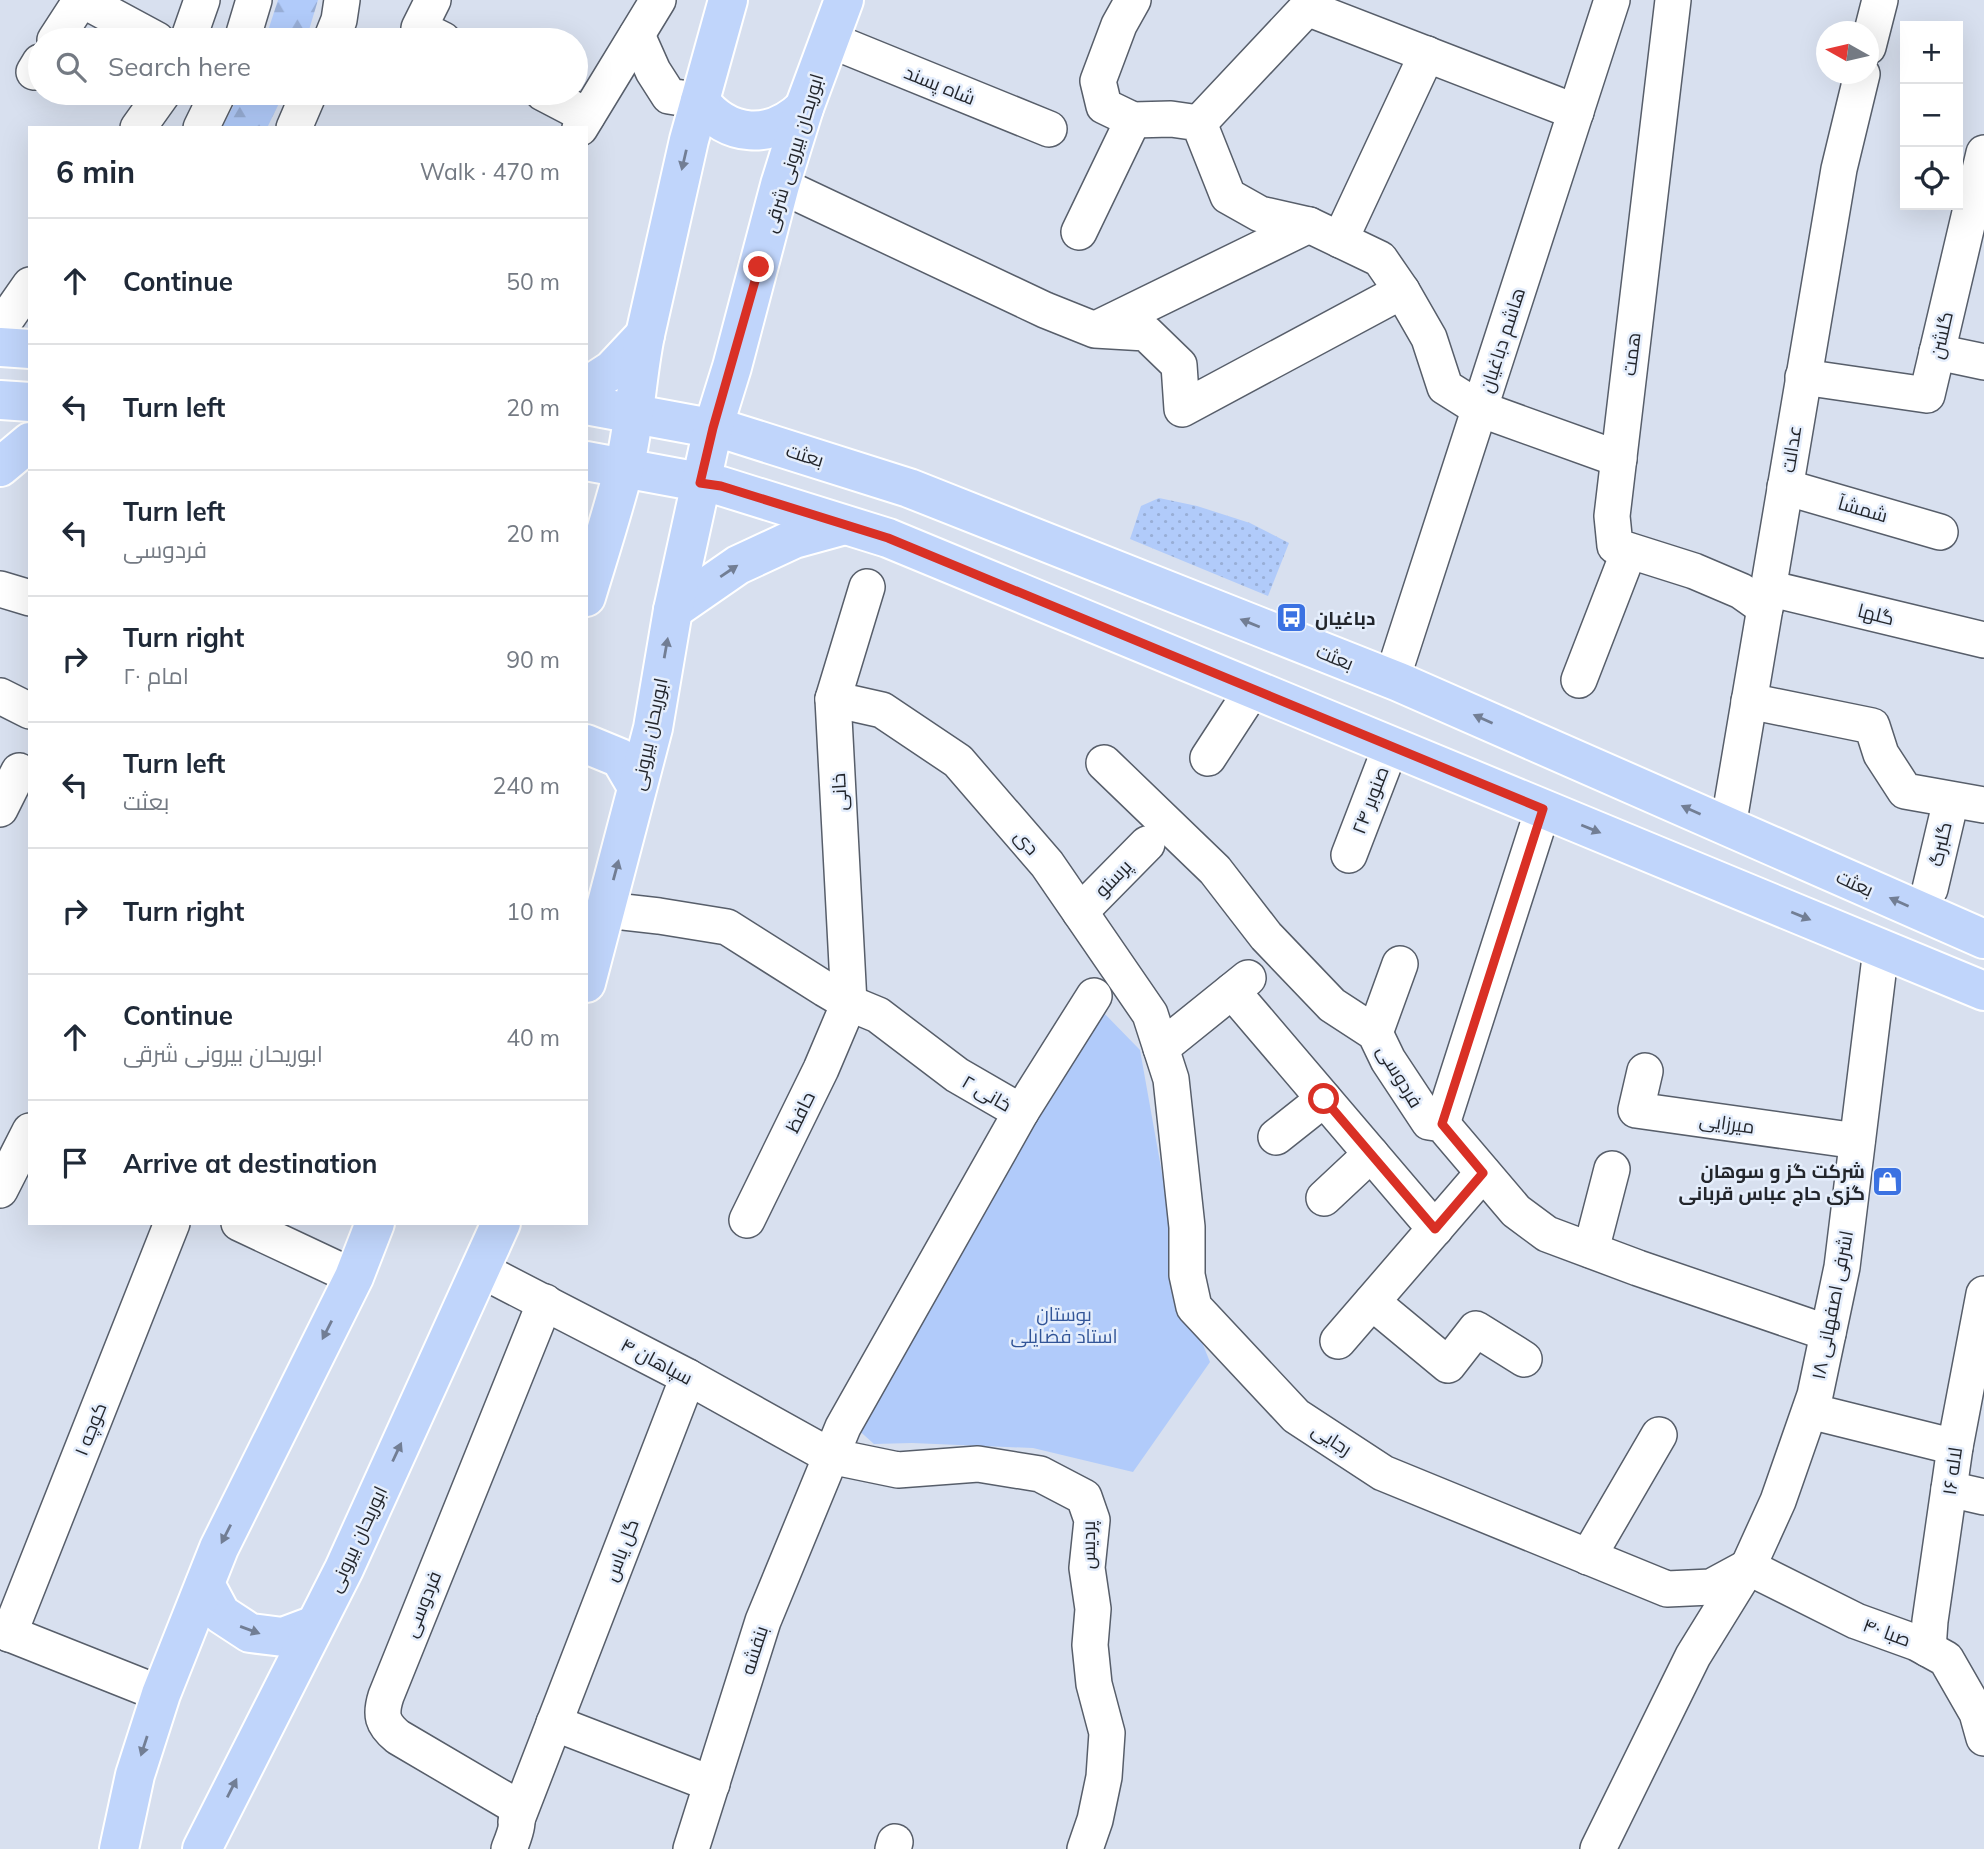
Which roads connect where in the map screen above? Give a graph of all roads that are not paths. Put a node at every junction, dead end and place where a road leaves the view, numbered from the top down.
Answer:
1 (82, 0) edge
2 (202, 0) edge
3 (254, 0) edge
4 (342, 0) edge
5 (433, 0) edge
6 (658, 0) edge
7 (728, 0) edge
8 (844, 0) edge
9 (1133, 0) edge
10 (1612, 0) edge
11 (1673, 0) edge
12 (1880, 0) edge
13 (1875, 21) edge
14 (63, 28) edge
15 (134, 28) edge
16 (192, 28) edge
17 (246, 28) edge
18 (336, 28) edge
19 (419, 28) edge
20 (636, 35) junction
21 (830, 40) junction
22 (1427, 54) junction
23 (1860, 84) edge
24 (700, 101) junction
25 (154, 105) edge
26 (212, 105) edge
27 (304, 105) edge
28 (560, 105) edge
29 (804, 108) junction
30 (1576, 112) junction
31 (1133, 120) junction
32 (584, 122) edge
33 (1199, 123) junction
34 (139, 126) edge
35 (202, 126) edge
36 (295, 126) edge
37 (1049, 129) dead end
38 (1984, 153) edge
39 (780, 185) junction
40 (1309, 225) junction
41 (1079, 232) dead end
42 (1340, 240) junction
43 (28, 288) edge
44 (1402, 291) junction
45 (0, 328) edge
46 (1095, 330) junction
47 (645, 335) junction
48 (0, 346) edge
49 (28, 349) edge
50 (1937, 352) junction
51 (1984, 362) edge
52 (732, 368) junction
53 (1803, 377) junction
54 (588, 386) edge
55 (0, 400) edge
56 (28, 402) edge
57 (588, 405) edge
58 (1479, 409) junction
59 (635, 414) junction
60 (713, 428) junction
61 (28, 444) edge
62 (785, 449) junction
63 (1619, 459) junction
64 (588, 461) edge
65 (0, 467) edge
66 (624, 468) junction
67 (700, 483) junction
68 (1785, 487) junction
69 (845, 525) junction
70 (1940, 532) dead end
71 (1629, 551) junction
72 (589, 567) edge
73 (867, 587) dead end
74 (0, 589) edge
75 (28, 597) edge
76 (1767, 598) junction
77 (673, 610) junction
78 (1984, 640) edge
79 (1392, 679) junction
80 (1579, 680) dead end
81 (1253, 689) junction
82 (0, 696) edge
83 (833, 699) junction
84 (1749, 701) junction
85 (28, 710) edge
86 (588, 745) edge
87 (1391, 746) junction
88 (1208, 758) dead end
89 (1104, 763) dead end
90 (16, 769) edge
91 (638, 787) junction
92 (1967, 802) edge
93 (0, 809) edge
94 (1543, 809) junction
95 (1728, 827) junction
96 (1146, 844) dead end
97 (1349, 855) dead end
98 (1930, 889) dead end
99 (606, 910) junction
100 (1080, 912) junction
101 (1984, 939) edge
102 (1881, 949) junction
103 (1400, 964) dead end
104 (588, 976) edge
105 (1984, 991) edge
106 (1094, 996) dead end
107 (849, 1003) junction
108 (1375, 1033) junction
109 (1161, 1048) junction
110 (1646, 1071) dead end
111 (1324, 1099) junction
112 (1021, 1112) junction
113 (1442, 1124) junction
114 (28, 1136) edge
115 (1276, 1137) dead end
116 (1857, 1141) junction
117 (1371, 1154) junction
118 (1612, 1169) dead end
119 (1483, 1173) junction
120 (0, 1190) edge
121 (1324, 1198) dead end
122 (747, 1220) dead end
123 (171, 1225) edge
124 (243, 1225) edge
125 (374, 1225) edge
126 (500, 1225) edge
127 (1435, 1229) junction
128 (1591, 1250) junction
129 (481, 1270) junction
130 (354, 1277) junction
131 (1984, 1294) edge
132 (545, 1302) junction
133 (1372, 1302) junction
134 (1828, 1333) junction
135 (1338, 1341) dead end
136 (1524, 1359) dead end
137 (688, 1377) junction
138 (1810, 1411) junction
139 (1659, 1435) dead end
140 (1955, 1447) junction
141 (830, 1456) junction
142 (1949, 1489) junction
143 (1984, 1497) edge
144 (1588, 1557) junction
145 (1748, 1567) junction
146 (205, 1584) junction
147 (315, 1625) junction
148 (4, 1632) edge
149 (1928, 1650) junction
150 (161, 1694) junction
151 (554, 1723) junction
152 (1984, 1738) edge
153 (712, 1784) junction
154 (513, 1835) edge
155 (119, 1849) edge
156 (202, 1849) edge
157 (691, 1849) edge
158 (1085, 1849) edge
159 (1598, 1849) edge

1 - 14 street
1 - 15 street
2 - 16 street
3 - 17 street
4 - 18 street
5 - 19 street
6 - 20 street
7 - 24 main road
8 - 21 main road, ابوریحان بیرونی شرقی
9 - 31 street
10 - 30 street, هاشم دباغیان
11 - 63 street, همت
12 - 13 street
20 - 24 street
20 - 32 street
21 - 29 main road, ابوریحان بیرونی شرقی
21 - 37 street, شاه پسند
22 - 30 street
22 - 33 street
22 - 42 street
23 - 53 street, عدالت
24 - 29 main road
24 -> 47 main road
25 - 34 street
26 - 35 street
27 - 36 street
28 - 32 street
29 - 39 main road, ابوریحان بیرونی شرقی
30 - 58 street, هاشم دباغیان
31 - 33 street
31 - 41 street
33 - 40 street
38 - 50 street, گلشن
39 - 46 street
39 - 52 main road, ابوریحان بیرونی شرقی
40 - 42 street
40 - 46 street
42 - 44 street
43 - 45 street
44 - 46 street
44 - 58 street
47 - 54 main road
47 - 59 main road
48 - 49 main road
50 - 51 street
50 - 53 street, گلشن
52 - 60 main road, ابوریحان بیرونی شرقی
52 - 62 main road
53 - 68 street, عدالت
55 - 56 main road
57 - 59 main road, بعثت
58 - 63 street
58 - 79 street, هاشم دباغیان
59 - 60 main road, بعثت
59 - 66 main road
60 - 62 main road, بعثت
60 - 67 main road, ابوریحان بیرونی شرقی
61 - 65 main road
79 -> 62 main road, بعثت
63 - 71 street, همت
64 - 66 main road
66 - 67 main road
66 - 72 main road
67 - 69 main road
67 - 77 main road, ابوریحان بیرونی
68 - 70 street, شمشآ
68 - 76 street, عدالت
77 -> 69 main road
69 - 81 main road
71 - 76 street
71 - 80 street
73 - 83 street, خانی
74 - 75 street
76 - 78 street, گلها
76 - 84 street, عدالت
91 -> 77 main road, ابوریحان بیرونی
95 -> 79 main road, بعثت
81 - 87 main road
81 - 88 street
82 - 85 street
83 - 100 street, دی
83 - 107 street, خانی
84 - 92 street
84 - 95 street, عدالت
86 - 91 main road
87 - 94 main road
87 - 97 street, صنوبر ۲۴
89 - 108 street, فردوسی
90 - 93 street
99 -> 91 main road, ابوریحان بیرونی
92 - 98 street, گلبرگ
94 -> 102 main road
94 - 113 street
101 -> 95 main road, بعثت
96 - 100 street, پرستو
99 - 104 main road, ابوریحان بیرونی
99 - 107 street, خانی ۲
100 - 109 street, دی
102 - 105 main road
102 - 116 street, اشرفی اصفهانی ۱۸
103 - 108 street
106 - 112 street
107 - 112 street, خانی ۲
107 - 122 street, حافظ
108 - 113 street, فردوسی
109 - 111 street
109 - 144 street, رجایی
110 - 116 street, میرزایی
111 - 115 street
111 - 117 street
112 - 141 street, خانی ۲
113 - 119 street, فردوسی
114 - 120 street
116 - 134 street, اشرفی اصفهانی ۱۸
117 - 121 street
117 - 127 street
118 - 128 street
119 - 127 street
119 - 128 street, فردوسی
123 - 148 street, کوچه ۱
124 - 130 street
125 - 130 main road
126 - 129 main road, ابوریحان بیرونی
127 - 133 street
128 - 134 street, فردوسی
129 - 132 street, سپاهان ۴
147 -> 129 main road, ابوریحان بیرونی
130 -> 146 main road
131 - 140 street, لاله ۱۶
132 - 137 street, سپاهان ۴
132 - 154 street, فردوسی
133 - 135 street
133 - 136 street
134 - 138 street, اشرفی اصفهانی ۱۸
137 - 141 street, سپاهان ۴
137 - 151 street, گل یاس
138 - 140 street
138 - 145 street, اشرفی اصفهانی ۱۸
139 - 144 street
140 - 142 street, لاله ۱۶
141 - 153 street, بنفشه
141 - 158 street, پردیس
142 - 143 street
142 - 149 street, لاله ۱۶
144 - 145 street, رجایی
145 - 149 street, صبا ۴۰
145 - 159 street, اشرفی اصفهانی ۱۸
146 -> 147 main road
146 - 150 main road
156 -> 147 main road, ابوریحان بیرونی
148 - 150 street
149 - 152 street, صبا ۴۰
150 -> 155 main road
151 - 153 street
151 - 154 street, گل یاس
153 - 157 street, بنفشه

